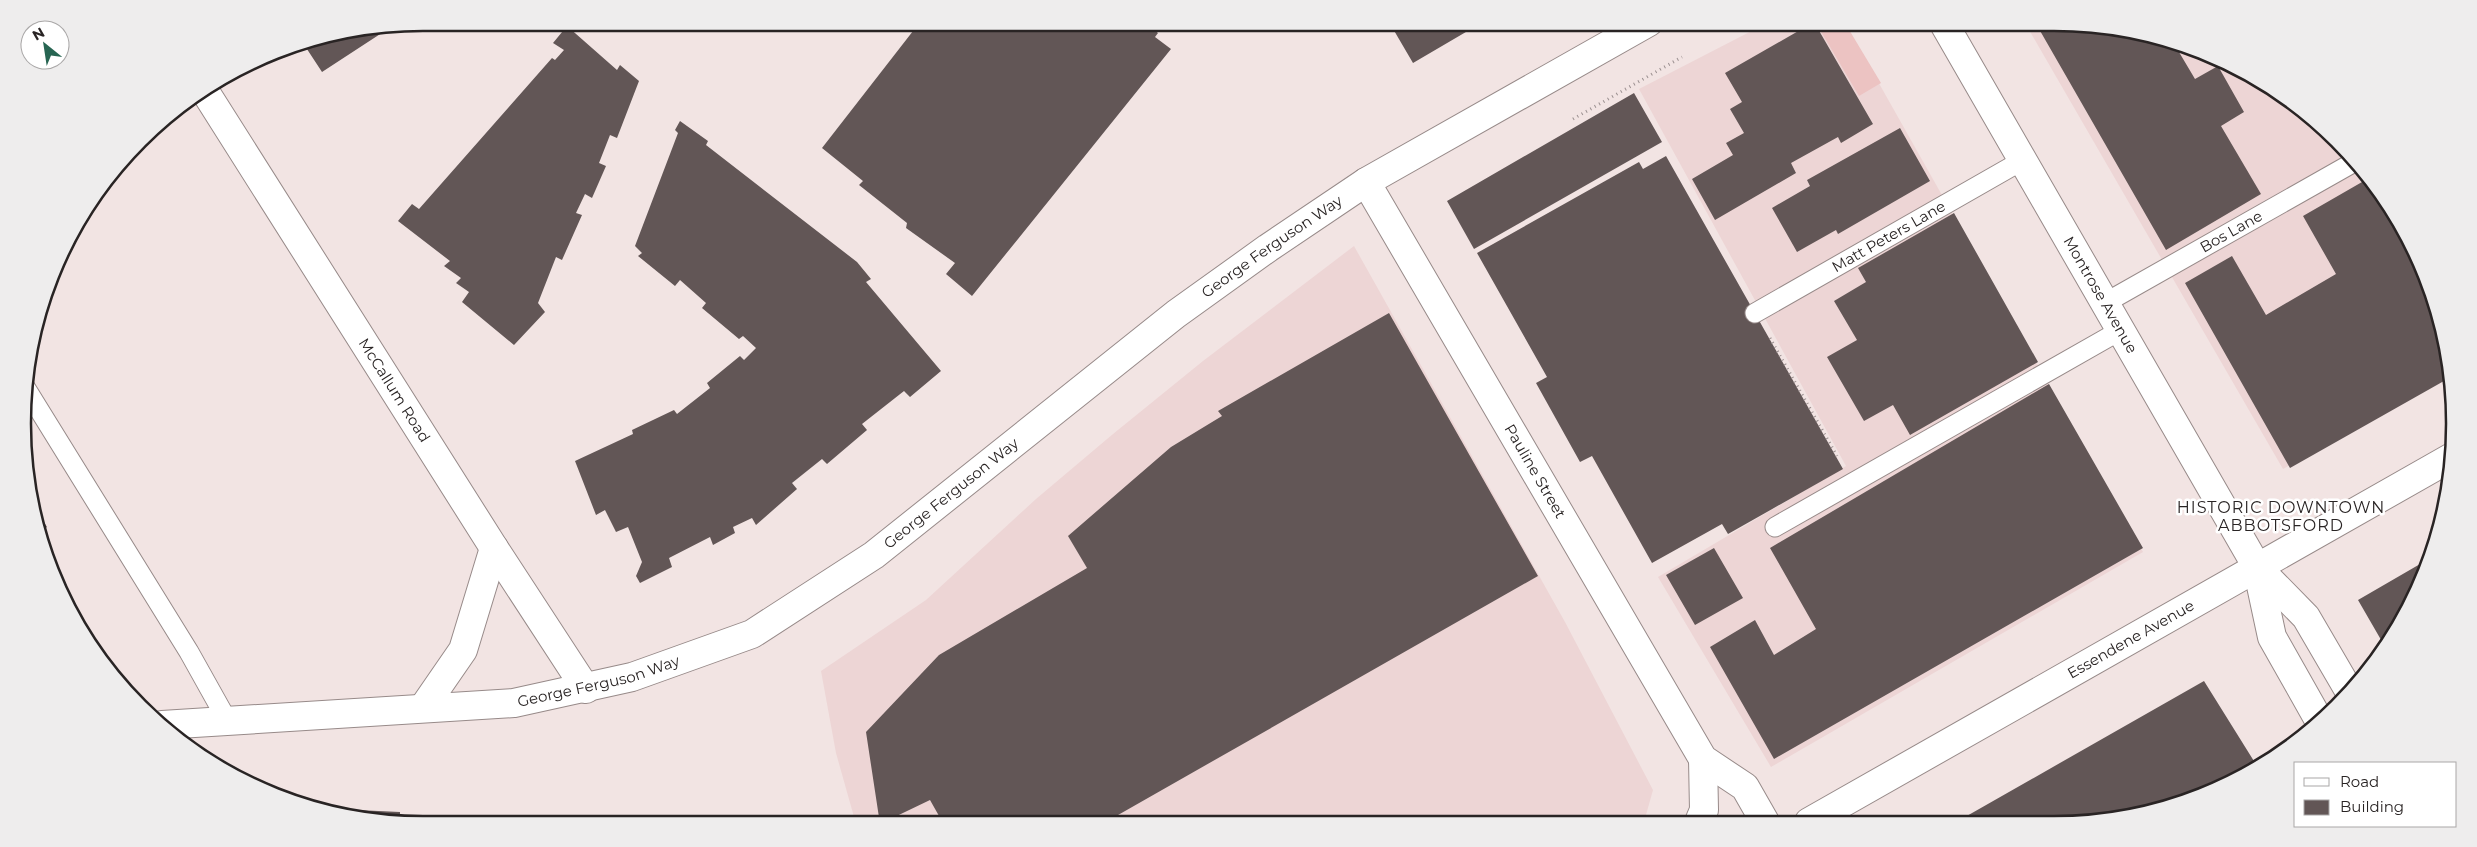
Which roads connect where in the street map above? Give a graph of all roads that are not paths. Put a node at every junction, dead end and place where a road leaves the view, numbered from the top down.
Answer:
1 (1618, 31) edge
2 (1948, 31) edge
3 (208, 96) edge
4 (2023, 160) junction
5 (2348, 165) edge
6 (1366, 182) junction
7 (2106, 303) junction
8 (1759, 310) road end
9 (2121, 330) junction
10 (32, 398) edge
11 (2444, 462) edge
12 (1775, 526) dead end
13 (494, 548) junction
14 (2258, 567) junction
15 (2346, 685) edge
16 (586, 688) junction
17 (423, 708) junction
18 (2316, 715) edge
19 (227, 720) junction
20 (172, 724) edge
21 (1703, 759) junction
22 (1701, 816) edge
23 (1762, 816) edge
24 (1820, 816) edge

1 - 6 street, George Ferguson Way
2 - 4 street, Montrose Avenue
3 - 13 street, McCallum Road
4 - 7 street, Montrose Avenue
4 - 8 lane, Matt Peters Lane
5 - 7 lane, Bos Lane
6 - 16 street, George Ferguson Way
6 - 21 street, Pauline Street
7 - 9 street, Montrose Avenue
9 - 12 lane
9 - 14 street, Montrose Avenue
10 - 19 lane
11 - 14 street, Essendene Avenue
13 - 16 street, McCallum Road
13 - 17 street
14 - 15 street, Montrose Avenue
14 - 18 street, Montrose Avenue
14 - 24 street, Essendene Avenue
16 - 17 street, George Ferguson Way
17 - 19 street, George Ferguson Way
19 - 20 street, George Ferguson Way
21 - 22 street, Pauline Street
21 - 23 street, Pauline Street

